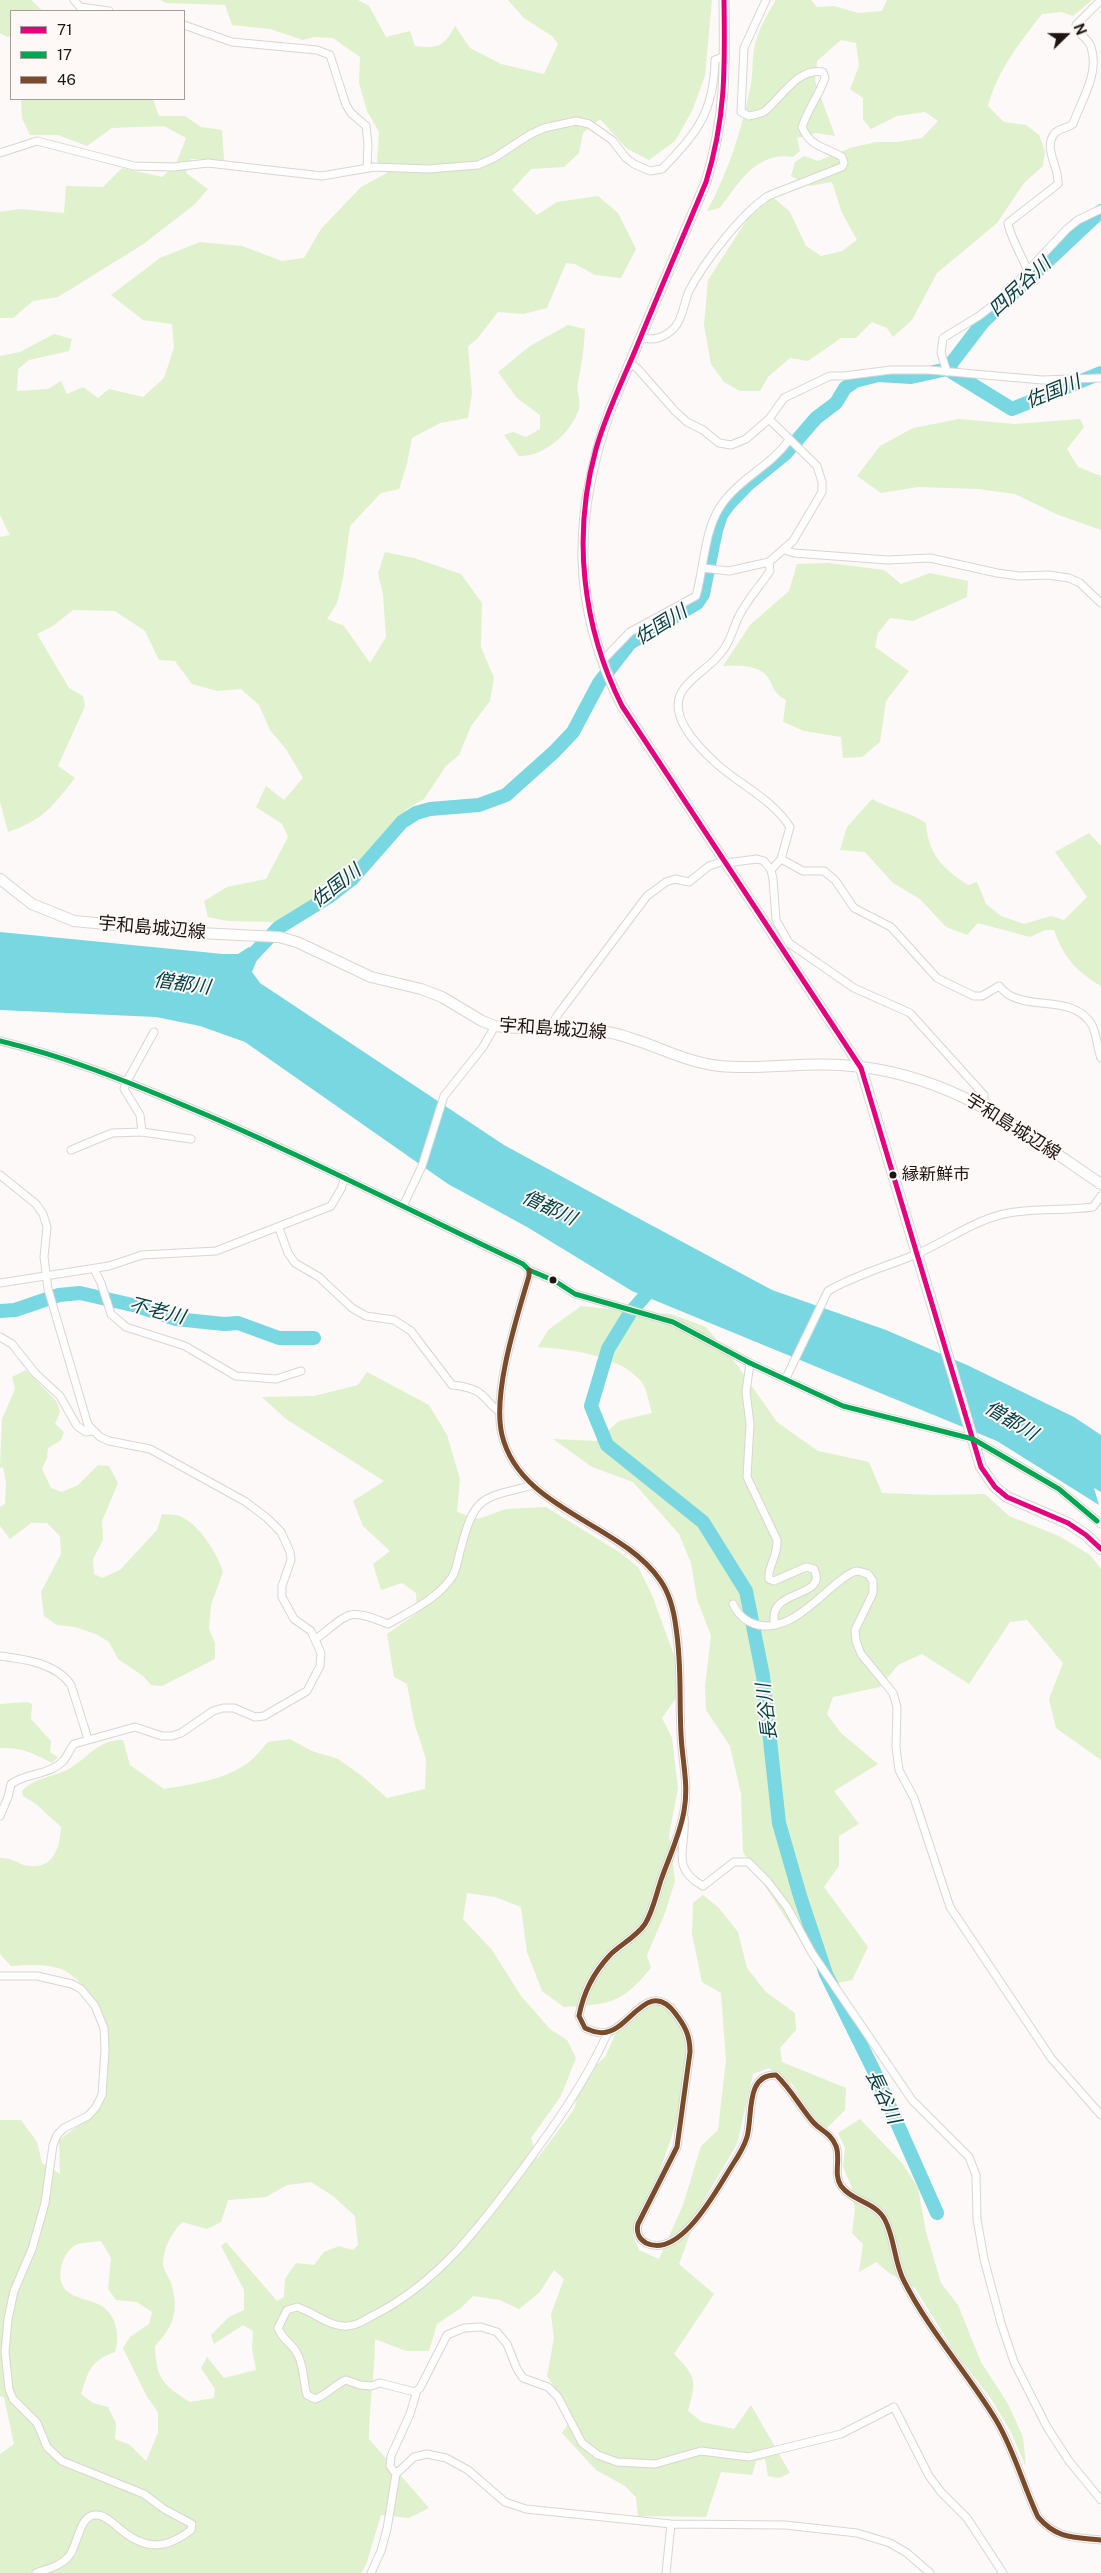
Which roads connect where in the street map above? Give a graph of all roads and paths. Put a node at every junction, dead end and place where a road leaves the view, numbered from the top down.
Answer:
1 (74, 0) edge
2 (724, 0) edge
3 (766, 0) edge
4 (1101, 0) edge
5 (102, 10) edge
6 (185, 25) edge
7 (725, 56) junction
8 (0, 153) edge
9 (367, 168) junction
10 (1101, 209) edge
11 (1028, 271) junction
12 (640, 337) junction
13 (630, 362) junction
14 (946, 372) junction
15 (1101, 378) edge
16 (769, 419) junction
17 (789, 440) junction
18 (785, 550) junction
19 (769, 562) junction
20 (703, 568) junction
21 (1101, 603) edge
22 (602, 661) junction
23 (781, 859) junction
24 (725, 862) junction
25 (771, 870) junction
26 (0, 879) edge
27 (495, 1026) junction
28 (554, 1028) junction
29 (154, 1032) dead end
30 (0, 1042) edge
31 (1101, 1058) edge
32 (861, 1068) junction
33 (126, 1081) junction
34 (984, 1106) junction
35 (142, 1132) junction
36 (191, 1139) dead end
37 (71, 1150) dead end
38 (0, 1175) edge
39 (345, 1177) junction
40 (1101, 1184) edge
41 (1101, 1196) edge
42 (403, 1206) junction
43 (279, 1228) junction
44 (917, 1254) junction
45 (94, 1269) junction
46 (529, 1270) junction
47 (45, 1274) junction
48 (0, 1283) edge
49 (0, 1337) edge
50 (750, 1363) junction
51 (301, 1371) dead end
52 (786, 1378) junction
53 (500, 1412) junction
54 (92, 1431) junction
55 (973, 1439) junction
56 (534, 1484) junction
57 (1101, 1524) edge
58 (1101, 1549) edge
59 (733, 1604) dead end
60 (775, 1626) junction
61 (316, 1638) junction
62 (0, 1656) edge
63 (88, 1739) junction
64 (684, 1812) junction
65 (0, 1816) edge
66 (0, 1976) edge
67 (608, 2032) junction
68 (1101, 2115) edge
69 (2, 2355) edge
70 (415, 2392) junction
71 (396, 2474) junction
72 (1101, 2500) edge
73 (670, 2524) junction
74 (1101, 2540) edge
75 (36, 2573) edge
76 (371, 2573) edge
77 (666, 2573) edge
78 (930, 2573) edge
79 (1004, 2573) edge

1 - 5 street
2 - 7 street
3 - 12 street
4 - 11 street
6 - 9 street
7 - 9 street
7 - 12 street
8 - 9 street
10 - 11 street
11 - 14 street
12 - 13 street
13 - 16 street
13 - 22 street
14 - 15 street
14 - 16 street
16 - 17 street
17 - 18 street
17 - 20 street
18 - 19 street
18 - 21 street
19 - 20 street
19 - 23 street
20 - 22 street
22 - 24 street
23 - 25 street
23 - 31 street
24 - 25 street
24 - 28 street
24 - 32 street
25 - 34 street
26 - 27 main road, 宇和島城辺線
27 - 28 main road, 宇和島城辺線
27 - 42 street
28 - 32 main road, 宇和島城辺線
29 - 33 street
30 - 33 street
32 - 34 main road, 宇和島城辺線
32 - 44 main road
33 - 35 street
33 - 39 street
34 - 40 main road, 宇和島城辺線
35 - 36 street
35 - 37 street
38 - 47 street
39 - 42 street
39 - 43 street
41 - 44 street
42 - 46 street
43 - 45 street
43 - 53 street
44 - 52 street
44 - 55 main road
45 - 47 street
45 - 51 street
46 - 50 street
46 - 53 street
47 - 48 street
47 - 54 street
49 - 54 street
50 - 52 street
50 - 60 street
52 - 55 street
53 - 56 street
54 - 61 street
55 - 57 street
55 - 58 main road
56 - 61 street
56 - 64 street
59 - 60 street
60 - 68 street
61 - 63 street
62 - 63 street
63 - 65 street
64 - 67 street
64 - 72 street
66 - 69 street
67 - 70 street
67 - 74 street
69 - 75 street
70 - 71 street
70 - 79 street
71 - 73 street
71 - 76 street
73 - 77 street
73 - 78 street

